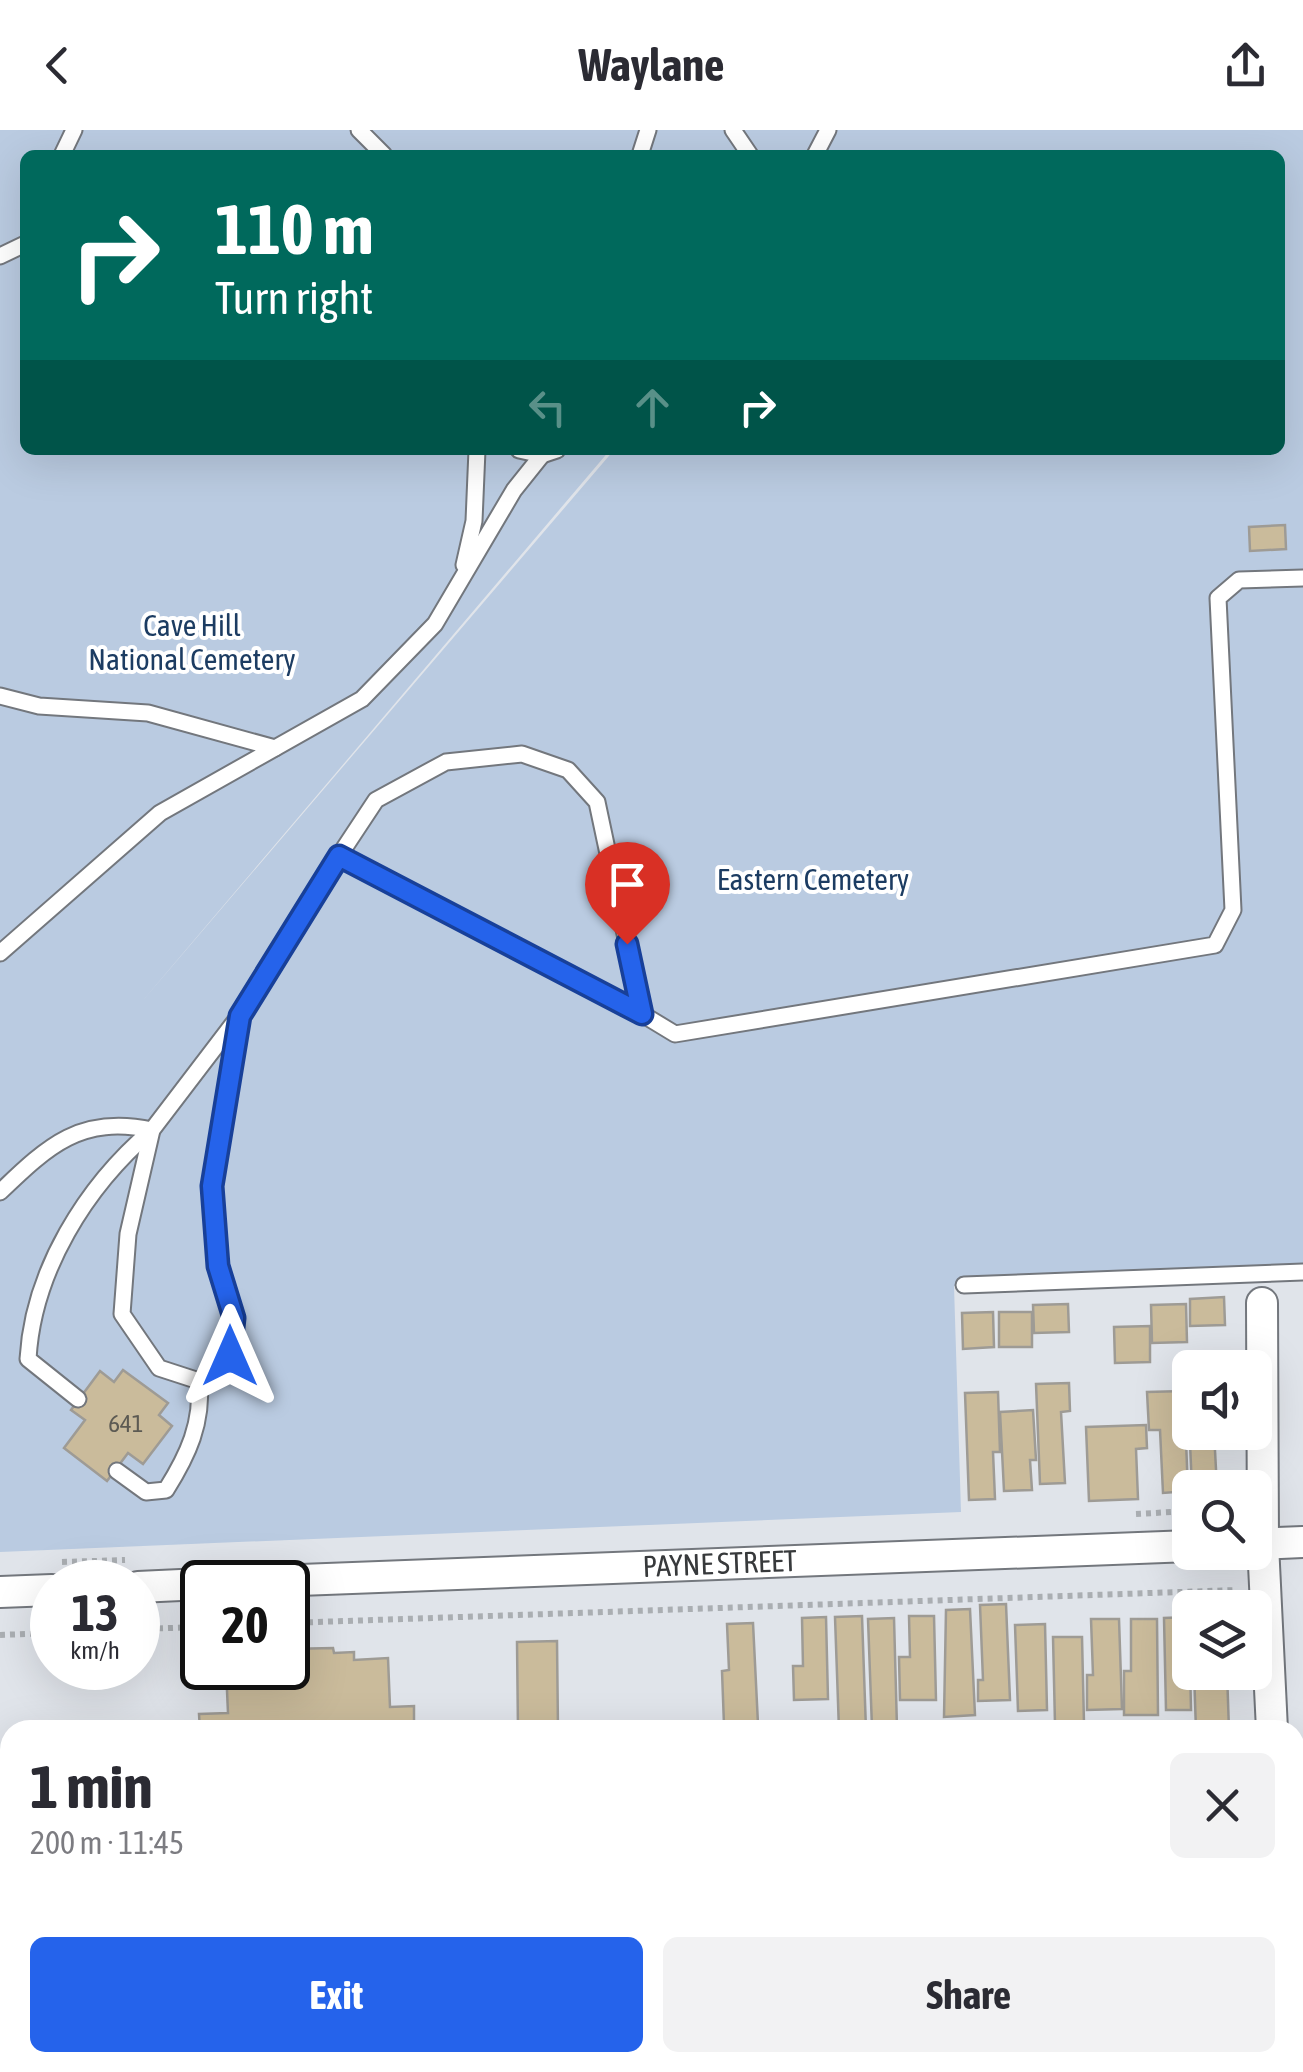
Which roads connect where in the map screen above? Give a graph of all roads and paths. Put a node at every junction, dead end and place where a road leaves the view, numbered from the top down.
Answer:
1 (358, 130) edge
2 (379, 150) edge
3 (477, 455) edge
4 (548, 455) edge
5 (1303, 578) edge
6 (459, 588) junction
7 (0, 696) edge
8 (275, 748) junction
9 (339, 856) junction
10 (0, 952) edge
11 (642, 1014) junction
12 (240, 1016) junction
13 (152, 1130) junction
14 (0, 1192) edge
15 (1303, 1272) edge
16 (964, 1285) dead end
17 (1260, 1288) junction
18 (198, 1381) junction
19 (78, 1399) dead end
20 (117, 1470) dead end
21 (1259, 1470) edge
22 (1303, 1542) edge
23 (1272, 1543) edge
24 (1172, 1547) edge
25 (1263, 1570) edge
26 (310, 1580) edge
27 (1266, 1587) junction
28 (30, 1591) edge
29 (0, 1592) edge
30 (310, 1622) edge
31 (30, 1634) edge
32 (0, 1636) edge
33 (1272, 1720) edge

1 - 2 lane
3 - 6 lane
4 - 6 lane
5 - 11 lane
6 - 8 lane
7 - 8 lane
8 - 10 lane
9 - 11 lane
9 - 11 lane
9 - 12 lane
12 - 13 lane
12 - 18 lane
13 - 14 lane
13 - 18 lane
13 - 19 lane
15 - 17 lane
16 - 17 lane
17 - 21 street
18 - 20 lane
22 - 23 street
24 - 26 street, PAYNE STREET
25 - 27 street
27 - 30 path
27 - 33 street
28 - 29 street
31 - 32 path

